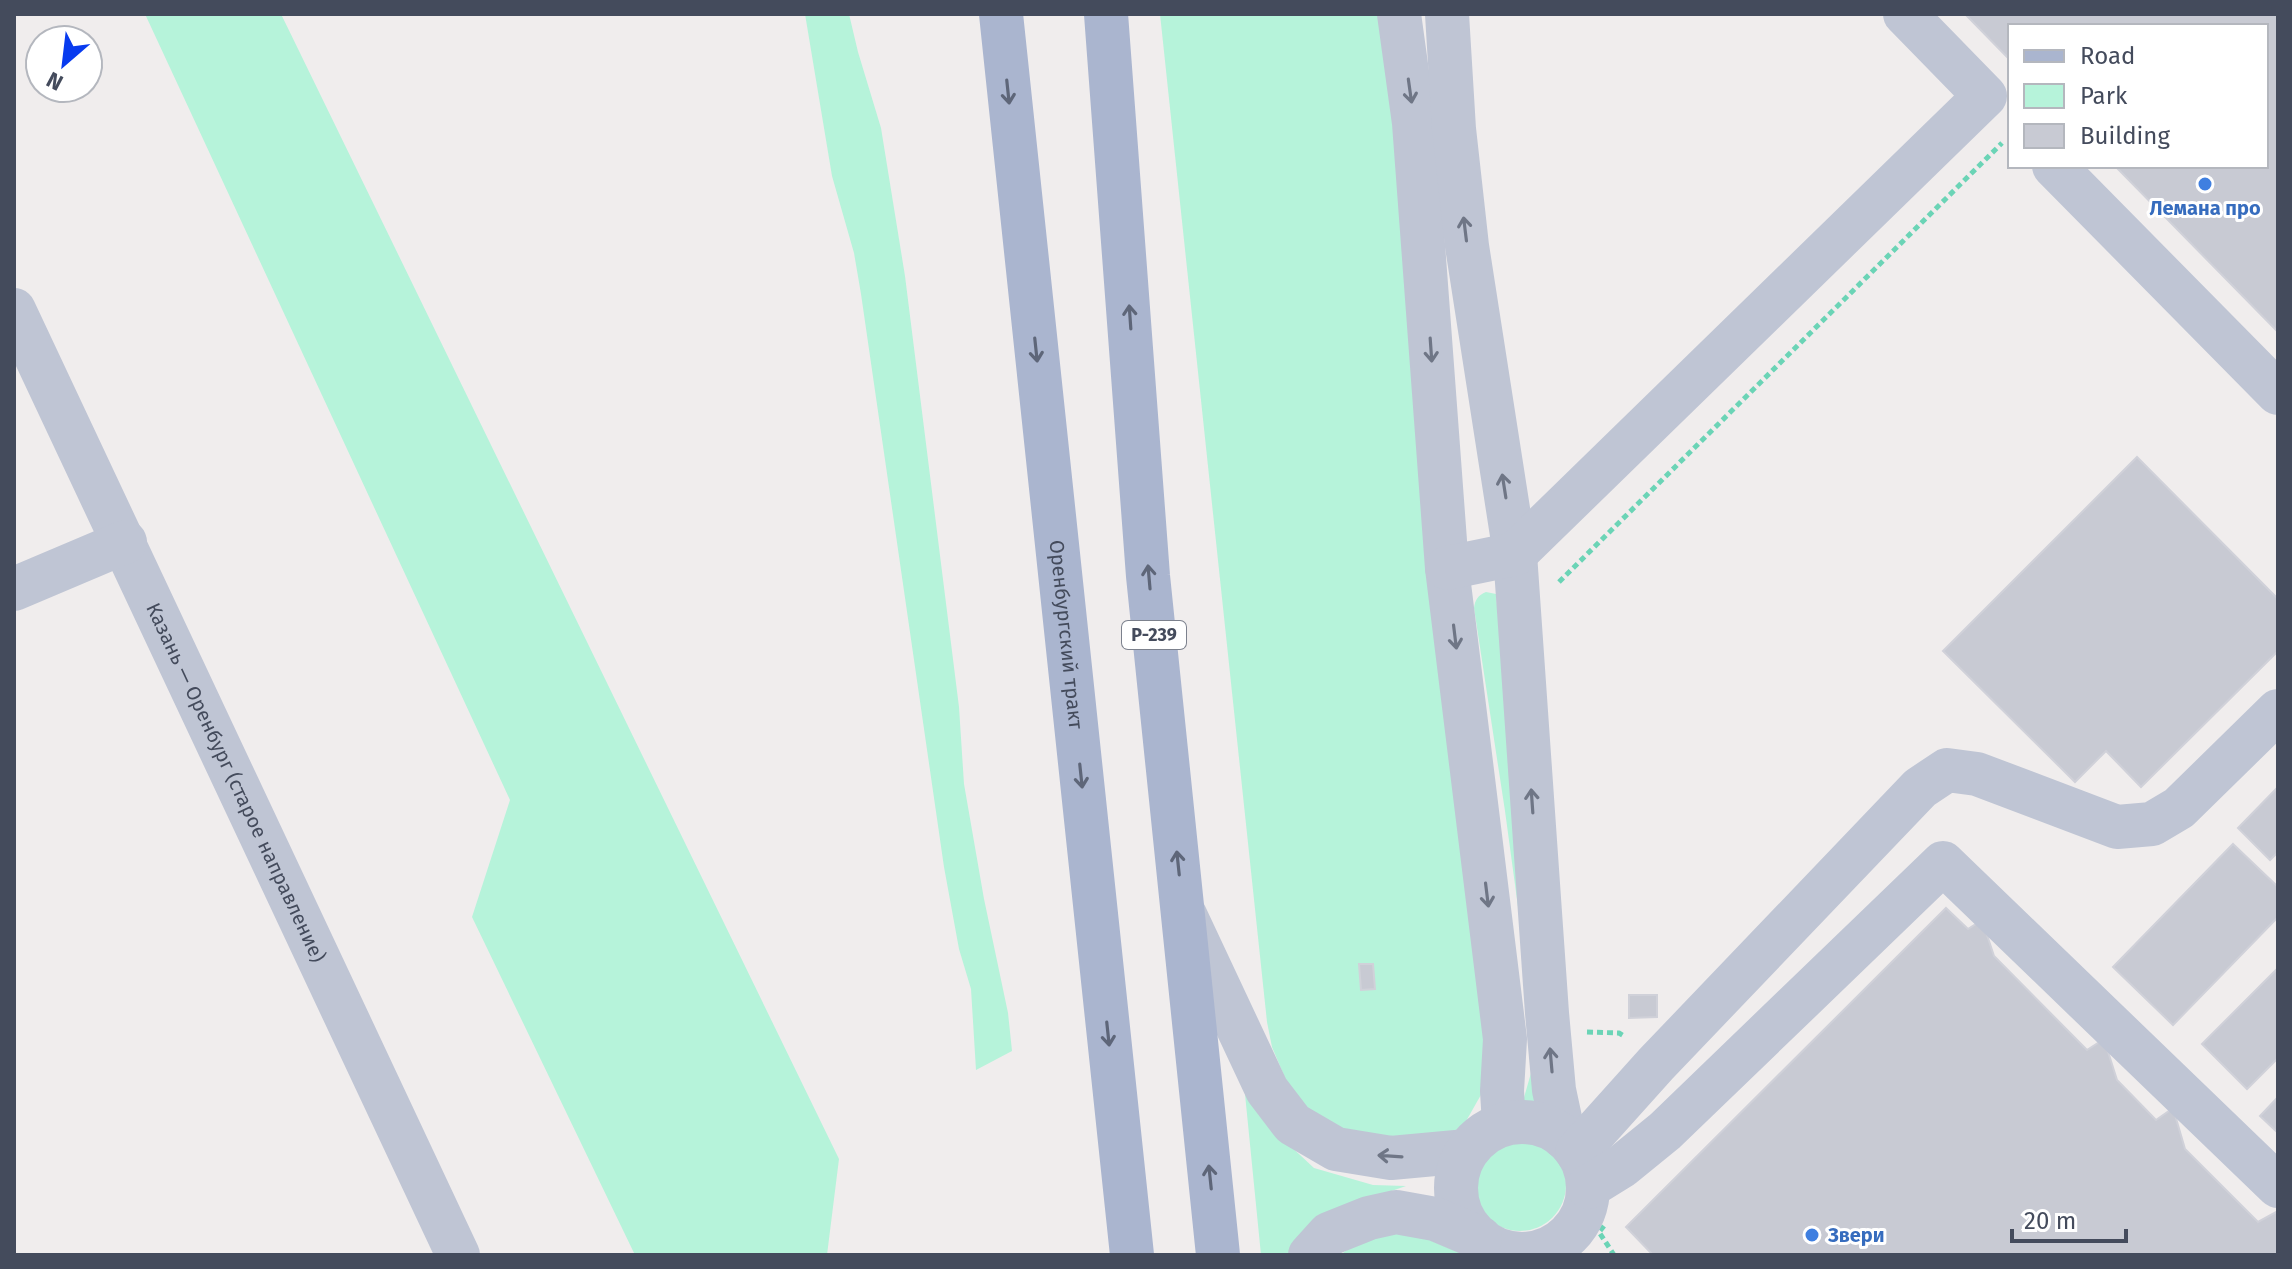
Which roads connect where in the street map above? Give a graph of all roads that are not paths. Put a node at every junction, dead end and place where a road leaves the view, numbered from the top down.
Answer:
1 (1001, 14) edge
2 (1106, 14) edge
3 (1399, 14) edge
4 (1447, 14) edge
5 (1905, 14) edge
6 (1999, 121) edge
7 (2056, 168) edge
8 (14, 310) edge
9 (2278, 393) edge
10 (125, 542) junction
11 (1515, 554) junction
12 (1447, 568) junction
13 (14, 589) edge
14 (2278, 711) edge
15 (1182, 908) junction
16 (1504, 1124) junction
17 (1467, 1151) junction
18 (1577, 1159) junction
19 (2278, 1186) edge
20 (1496, 1248) edge
21 (1564, 1248) edge
22 (458, 1255) edge
23 (1132, 1255) edge
24 (1218, 1255) edge
25 (1310, 1255) edge

1 -> 23 main road, Оренбургский тракт
15 -> 2 main road, Р-239
3 -> 12 street
11 -> 4 street
5 - 6 street
6 - 11 street
7 - 9 street
8 - 10 street, Казань — Оренбург (старое направление)
10 - 13 street
10 - 22 street, Казань — Оренбург (старое направление)
11 - 12 street
18 -> 11 street
12 -> 16 street
14 - 18 street
17 -> 15 street
24 -> 15 main road, Р-239
16 - 17 street
16 - 18 street
17 - 20 street
18 - 19 street
18 - 21 street
20 - 21 street
20 - 25 street

